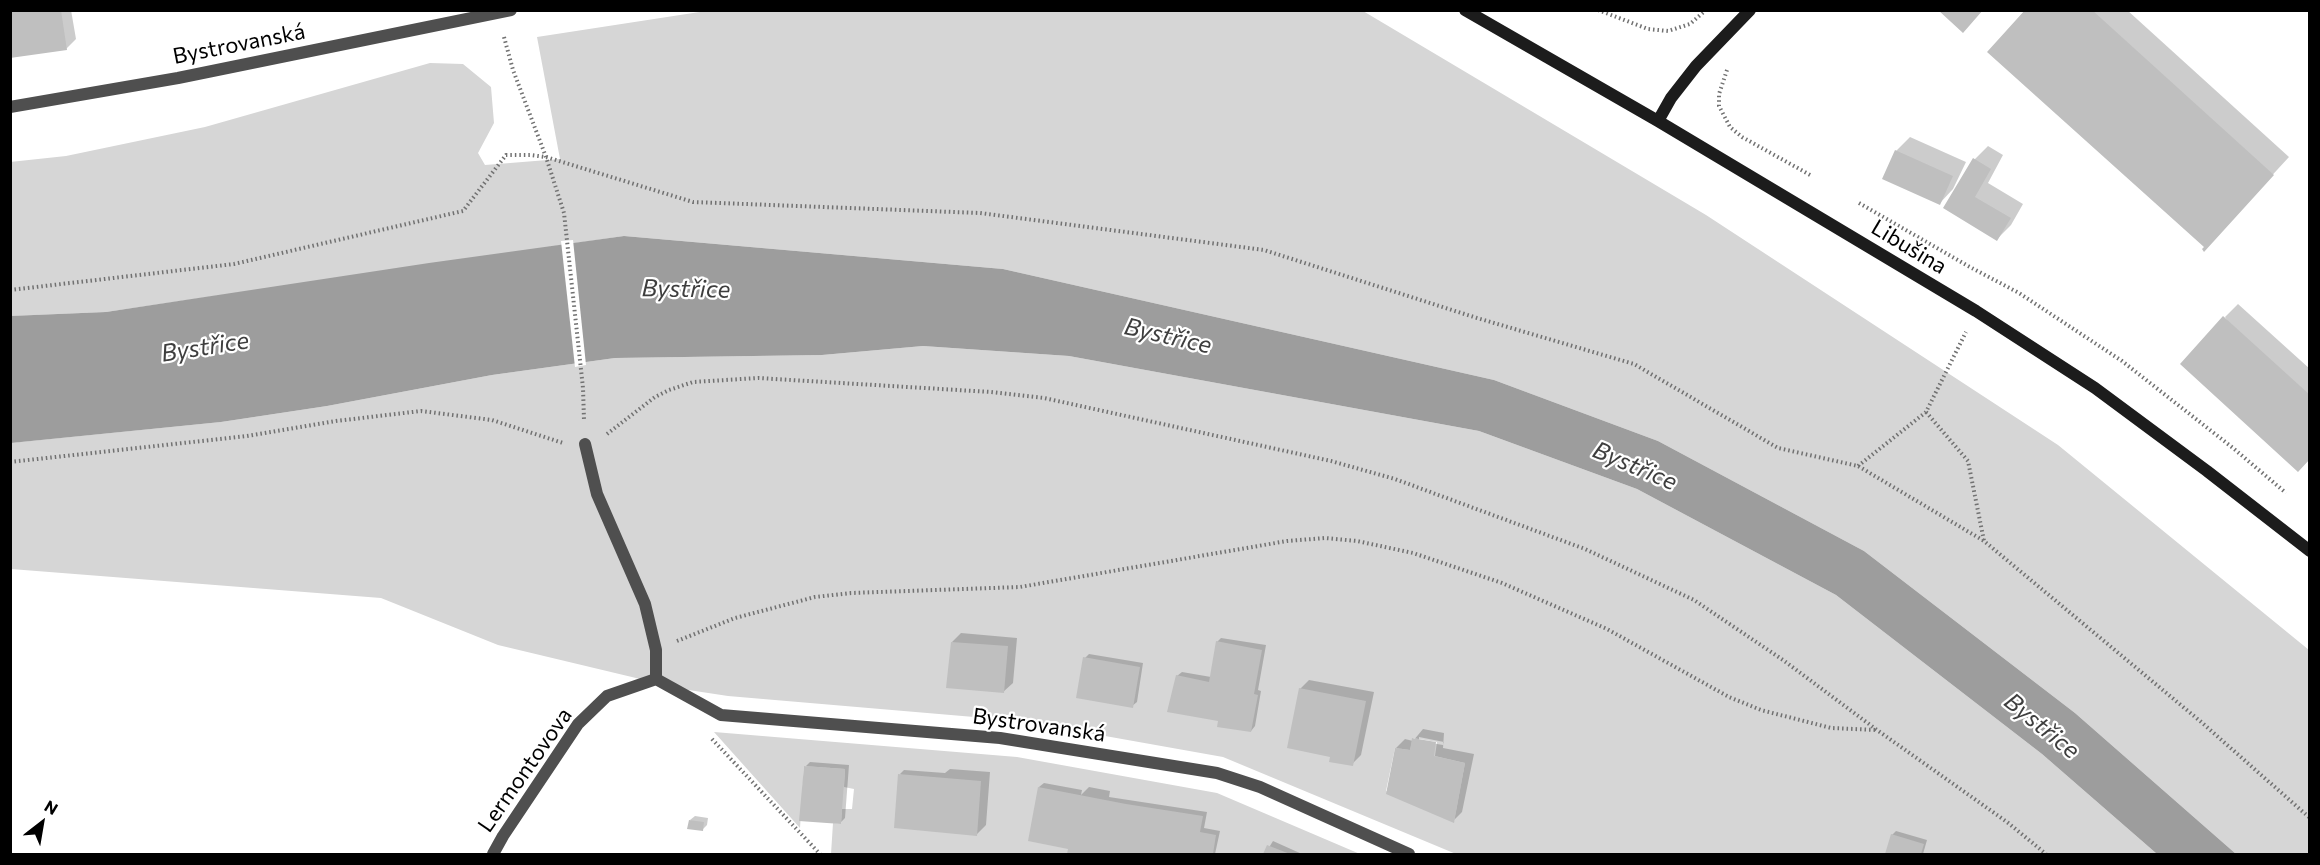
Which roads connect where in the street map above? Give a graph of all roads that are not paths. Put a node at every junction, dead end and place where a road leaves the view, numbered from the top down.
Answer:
1 (1466, 10) edge
2 (1750, 10) edge
3 (502, 11) edge
4 (10, 107) edge
5 (1658, 121) junction
6 (585, 444) road end
7 (2310, 551) edge
8 (656, 679) junction
9 (493, 855) edge
10 (1409, 855) edge

1 - 5 street, Libušina
2 - 5 street
3 - 4 street, Bystrovanská
5 - 7 street, Libušina
6 - 8 street
8 - 9 street, Lermontovova
8 - 10 street, Bystrovanská

